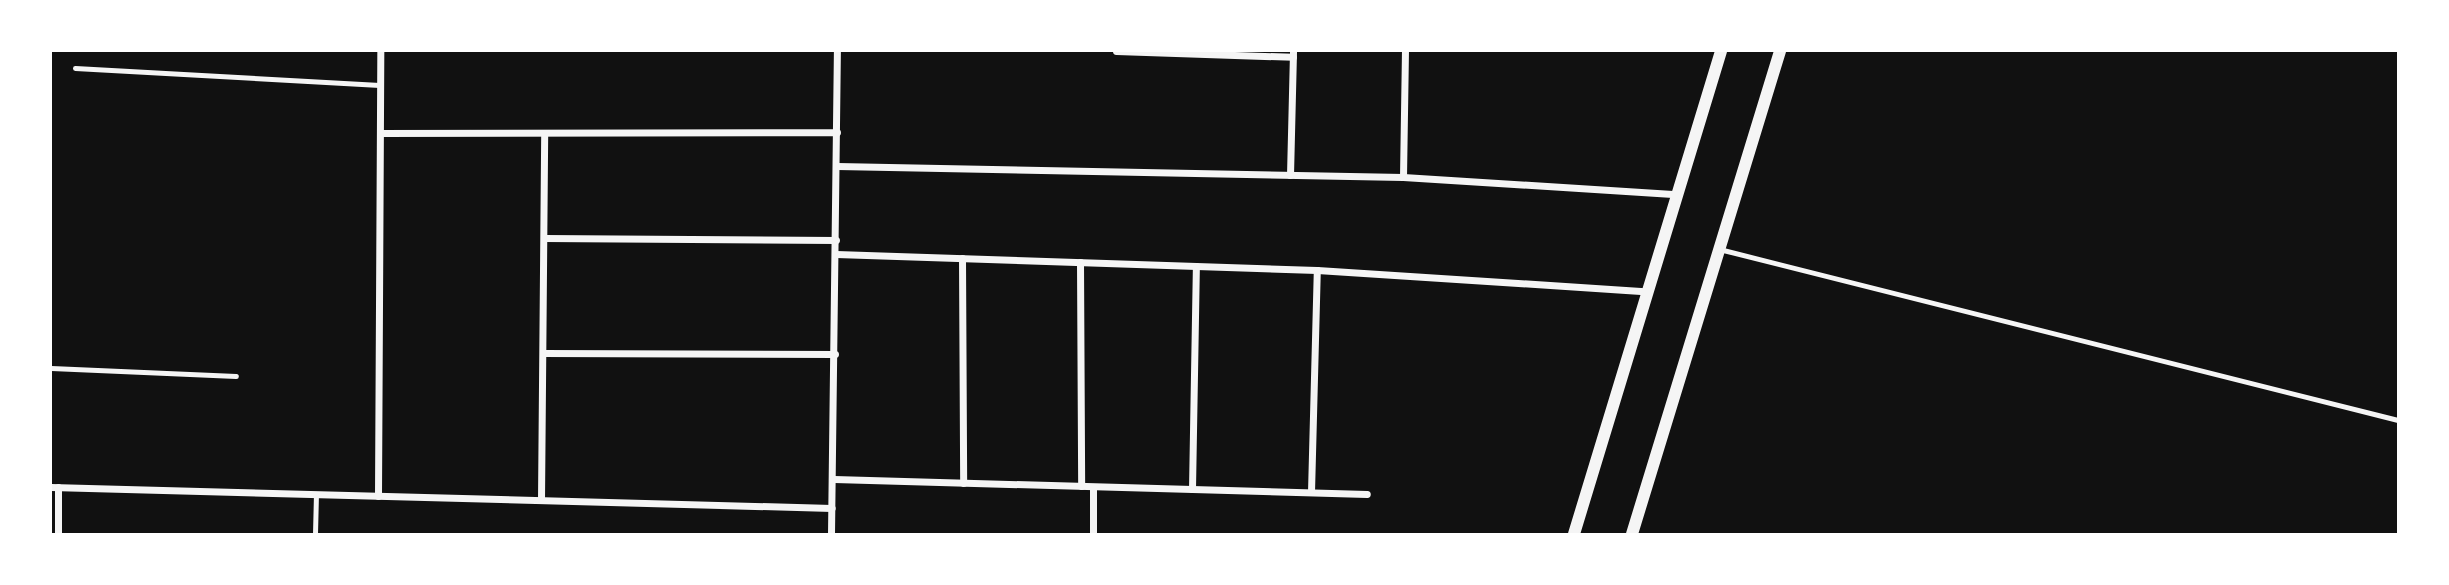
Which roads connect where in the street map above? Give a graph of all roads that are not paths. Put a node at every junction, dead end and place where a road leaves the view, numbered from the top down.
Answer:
1 (380, 51) edge
2 (837, 51) edge
3 (1116, 51) edge
4 (1160, 51) edge
5 (1405, 51) edge
6 (1721, 51) edge
7 (1780, 51) edge
8 (1293, 54) edge
9 (75, 68) dead end
10 (380, 85) junction
11 (837, 132) junction
12 (380, 133) junction
13 (544, 133) junction
14 (837, 166) junction
15 (1290, 175) junction
16 (1403, 177) junction
17 (1676, 194) junction
18 (544, 237) junction
19 (836, 240) junction
20 (1717, 249) junction
21 (836, 254) junction
22 (962, 258) junction
23 (1080, 262) junction
24 (1196, 266) junction
25 (1317, 270) junction
26 (1644, 291) junction
27 (543, 353) junction
28 (835, 354) junction
29 (51, 368) edge
30 (236, 376) dead end
31 (2398, 420) edge
32 (834, 479) junction
33 (963, 483) junction
34 (1081, 486) junction
35 (55, 487) edge
36 (1093, 487) junction
37 (1192, 489) junction
38 (1311, 492) junction
39 (1367, 494) dead end
40 (317, 495) junction
41 (378, 496) junction
42 (541, 500) junction
43 (832, 508) junction
44 (58, 534) edge
45 (316, 534) edge
46 (831, 534) edge
47 (1093, 534) edge
48 (1574, 534) edge
49 (1632, 534) edge

1 - 10 street
2 - 11 street
3 - 4 street
4 - 8 street
5 - 16 street
6 - 17 street
7 - 20 street
8 - 15 street
9 - 10 lane
10 - 12 street
11 - 13 street
11 - 14 street
12 - 13 street
12 - 41 street
13 - 18 street
14 - 15 street
14 - 19 street
15 - 16 street
16 - 17 street
17 - 26 street
18 - 19 street
18 - 27 street
19 - 21 street
20 - 31 lane
20 - 49 street
21 - 22 street
21 - 28 street
22 - 23 street
22 - 33 street
23 - 24 street
23 - 34 street
24 - 25 street
24 - 37 street
25 - 26 street
25 - 38 street
26 - 48 street
27 - 28 street
27 - 42 street
28 - 32 street
29 - 30 lane
32 - 33 street
32 - 43 street
33 - 34 street
34 - 36 street
35 - 40 street
35 - 44 street
36 - 37 street
36 - 47 street
37 - 38 street
38 - 39 street
40 - 41 street
40 - 45 lane
41 - 42 street
42 - 43 street
43 - 46 street

